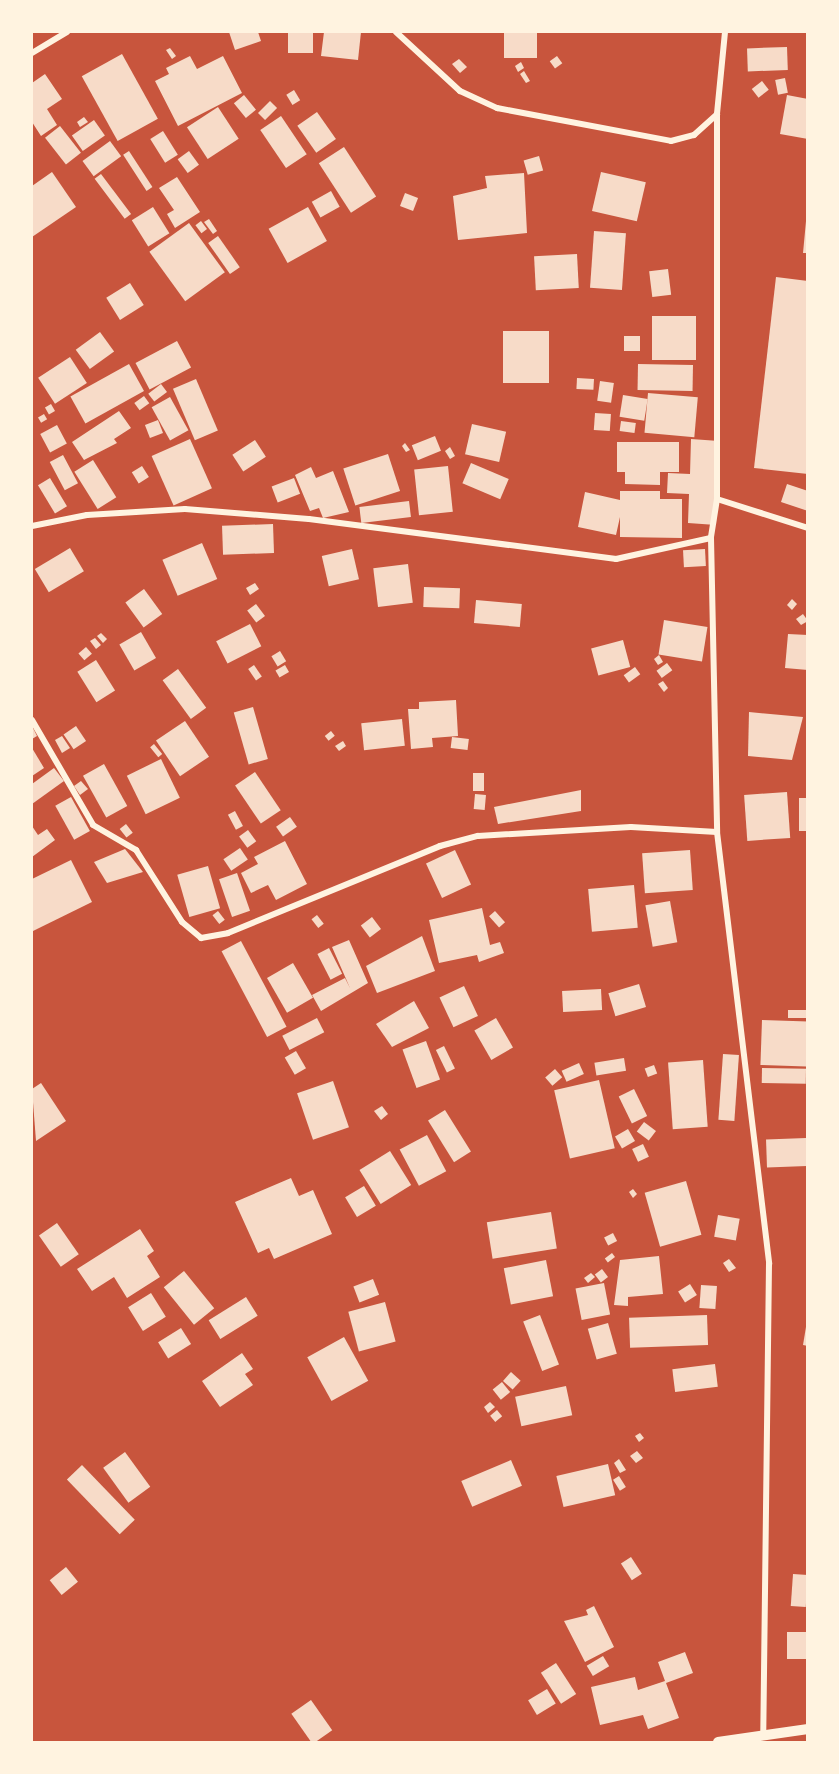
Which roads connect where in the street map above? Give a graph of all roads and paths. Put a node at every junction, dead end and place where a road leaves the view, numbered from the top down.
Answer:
1 (67, 32) edge
2 (396, 32) edge
3 (725, 32) edge
4 (32, 53) edge
5 (717, 114) junction
6 (717, 500) junction
7 (32, 526) edge
8 (807, 528) edge
9 (711, 538) junction
10 (32, 720) edge
11 (717, 832) junction
12 (807, 1729) edge
13 (762, 1734) junction
14 (718, 1743) edge

1 - 4 street
2 - 5 street
3 - 5 street
5 - 6 street
6 - 8 street
6 - 9 street
7 - 9 street
9 - 11 street
10 - 11 street
11 - 13 street
12 - 13 street
13 - 14 street

